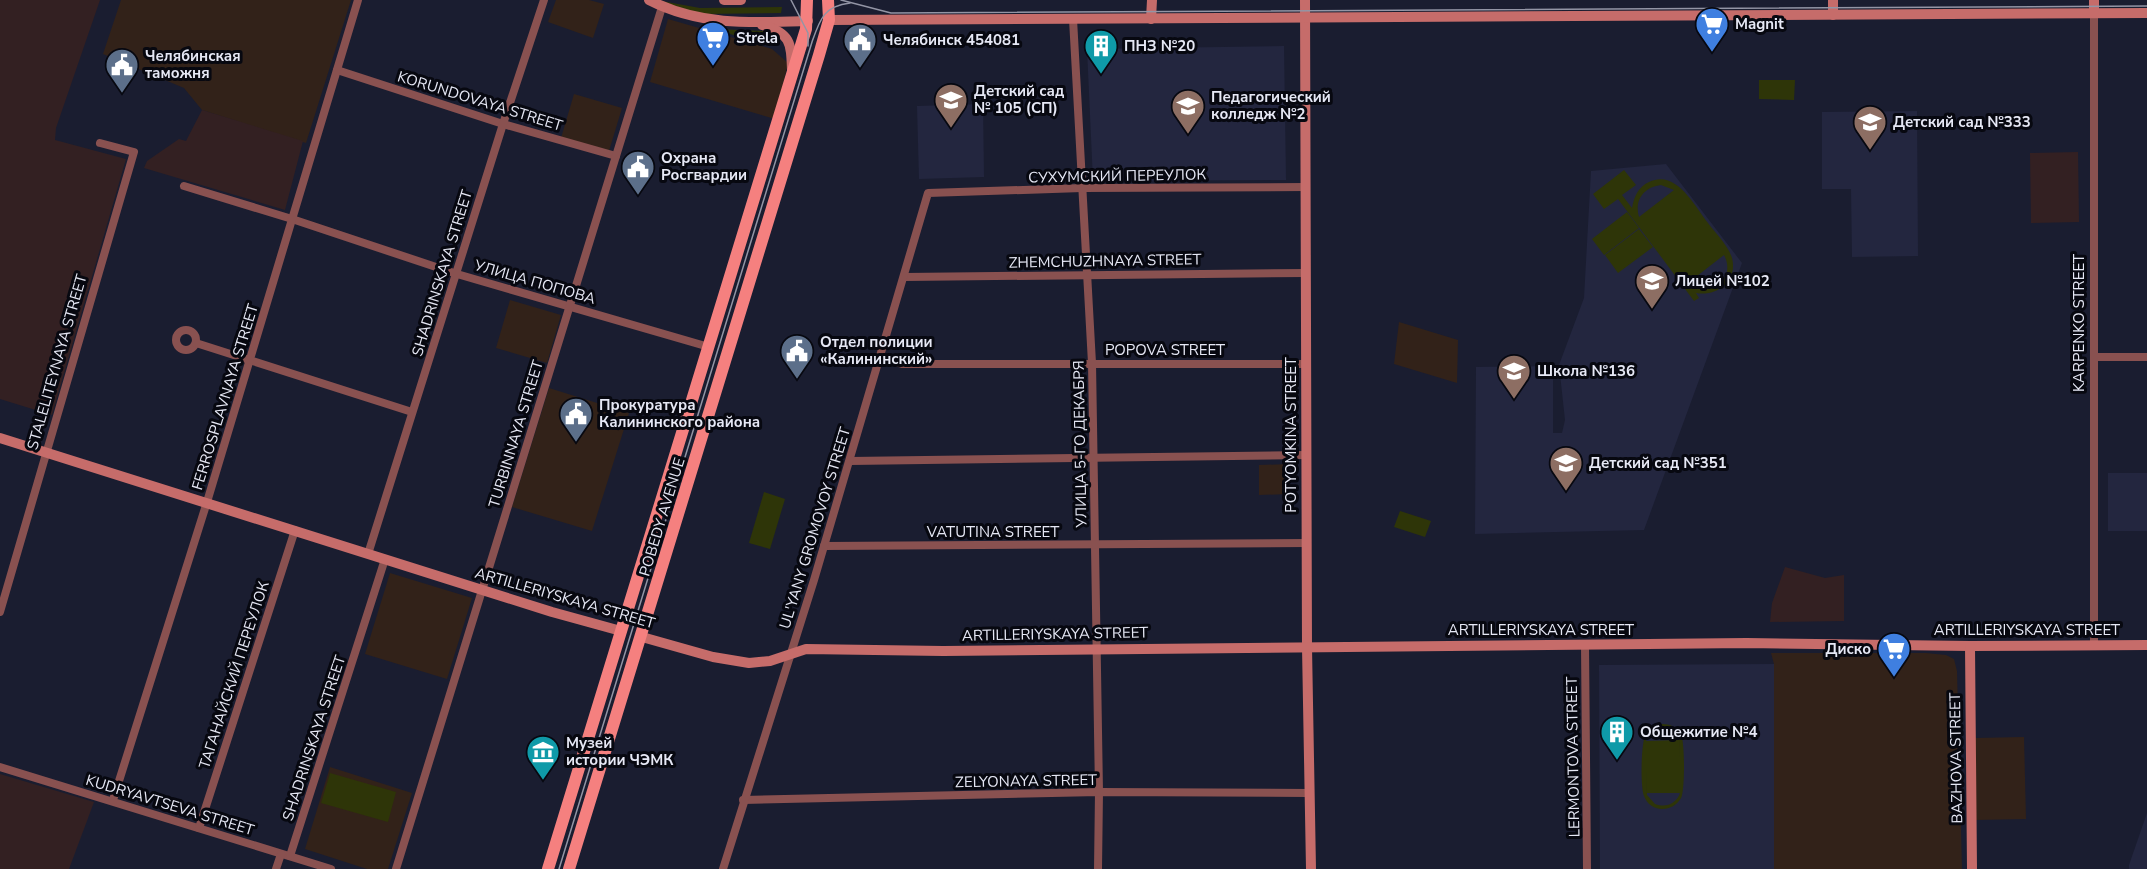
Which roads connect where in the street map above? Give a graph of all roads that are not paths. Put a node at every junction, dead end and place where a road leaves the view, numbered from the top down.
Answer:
1 (358, 0) edge
2 (544, 0) edge
3 (649, 0) edge
4 (724, 0) edge
5 (741, 0) edge
6 (807, 0) edge
7 (828, 0) edge
8 (1152, 0) edge
9 (1305, 0) edge
10 (1833, 0) edge
11 (2094, 0) edge
12 (662, 7) junction
13 (2094, 13) junction
14 (2147, 13) edge
15 (1833, 15) junction
16 (1306, 18) junction
17 (1072, 19) junction
18 (1151, 19) junction
19 (829, 20) junction
20 (808, 21) junction
21 (750, 22) junction
22 (337, 70) junction
23 (792, 74) junction
24 (503, 124) junction
25 (100, 144) dead end
26 (616, 156) junction
27 (184, 186) dead end
28 (1306, 187) junction
29 (1082, 188) junction
30 (928, 193) joint
31 (292, 219) junction
32 (1306, 273) junction
33 (457, 274) junction
34 (1088, 274) junction
35 (904, 277) junction
36 (570, 306) junction
37 (196, 343) dead end
38 (709, 347) junction
39 (880, 357) junction
40 (2094, 357) junction
41 (2147, 357) edge
42 (250, 359) junction
43 (1092, 363) junction
44 (1306, 364) junction
45 (412, 412) junction
46 (0, 438) edge
47 (45, 452) junction
48 (1306, 455) junction
49 (1094, 457) junction
50 (850, 461) junction
51 (207, 502) junction
52 (295, 530) junction
53 (1307, 543) junction
54 (824, 546) junction
55 (1094, 546) junction
56 (368, 554) junction
57 (385, 559) junction
58 (482, 590) junction
59 (0, 612) edge
60 (621, 631) junction
61 (642, 637) junction
62 (1585, 645) junction
63 (2147, 645) edge
64 (1970, 646) junction
65 (2094, 646) junction
66 (1307, 647) junction
67 (1097, 649) junction
68 (790, 656) junction
69 (0, 767) edge
70 (1099, 792) junction
71 (1310, 793) junction
72 (113, 800) junction
73 (743, 800) junction
74 (200, 828) junction
75 (281, 854) junction
76 (290, 856) junction
77 (276, 869) edge
78 (331, 869) edge
79 (396, 869) edge
80 (548, 869) edge
81 (569, 869) edge
82 (723, 869) edge
83 (1098, 869) edge
84 (1311, 869) edge
85 (1587, 869) edge
86 (1972, 869) edge

1 - 22 street, FERROSPLAVNAYA STREET
2 - 24 street, SHADRINSKAYA STREET
3 - 12 street
4 - 5 street
6 - 20 main road, POBEDY AVENUE
7 - 19 main road, POBEDY AVENUE
8 - 18 street
9 - 16 street, POTYOMKINA STREET
10 - 15 street
11 - 13 street, KARPENKO STREET
12 - 21 street
12 - 26 street, TURBINNAYA STREET
13 - 14 street
13 - 15 street
13 - 40 street, KARPENKO STREET
15 - 16 street
16 - 18 street
16 - 28 street, POTYOMKINA STREET
17 - 18 street
17 - 19 street
17 - 29 street, УЛИЦА 5-ГО ДЕКАБРЯ
19 - 20 main road
19 - 61 main road, POBEDY AVENUE
20 - 21 street
20 - 23 main road, POBEDY AVENUE
21 - 23 street
22 - 24 street, KORUNDOVAYA STREET
22 - 31 street, FERROSPLAVNAYA STREET
23 - 38 main road, POBEDY AVENUE
24 - 26 street, KORUNDOVAYA STREET
24 - 33 street, SHADRINSKAYA STREET
25 - 47 street, STALELITEYNAYA STREET
26 - 36 street, TURBINNAYA STREET
27 - 31 street, УЛИЦА ПОПОВА
28 - 29 street, СУХУМСКИЙ ПЕРЕУЛОК
28 - 32 street, POTYOMKINA STREET
29 - 30 street, СУХУМСКИЙ ПЕРЕУЛОК
29 - 34 street, УЛИЦА 5-ГО ДЕКАБРЯ
30 - 35 street, UL'YANY GROMOVOY STREET
31 - 33 street, УЛИЦА ПОПОВА
31 - 42 street, FERROSPLAVNAYA STREET
32 - 34 street, ZHEMCHUZHNAYA STREET
32 - 44 street, POTYOMKINA STREET
33 - 36 street, УЛИЦА ПОПОВА
33 - 45 street, SHADRINSKAYA STREET
34 - 35 street, ZHEMCHUZHNAYA STREET
34 - 43 street, УЛИЦА 5-ГО ДЕКАБРЯ
35 - 39 street, UL'YANY GROMOVOY STREET
36 - 38 street, УЛИЦА ПОПОВА
36 - 58 street, TURBINNAYA STREET
37 - 42 street
38 - 60 main road, POBEDY AVENUE
39 - 43 street, POPOVA STREET
39 - 50 street, UL'YANY GROMOVOY STREET
40 - 41 street
40 - 65 street, KARPENKO STREET
42 - 45 street
42 - 51 street, FERROSPLAVNAYA STREET
43 - 44 street, POPOVA STREET
43 - 49 street, УЛИЦА 5-ГО ДЕКАБРЯ
44 - 48 street, POTYOMKINA STREET
45 - 56 street, SHADRINSKAYA STREET
46 - 47 street, ARTILLERIYSKAYA STREET
47 - 51 street, ARTILLERIYSKAYA STREET
47 - 59 street, STALELITEYNAYA STREET
48 - 49 street
48 - 53 street, POTYOMKINA STREET
49 - 50 street
49 - 55 street, УЛИЦА 5-ГО ДЕКАБРЯ
50 - 54 street, UL'YANY GROMOVOY STREET
51 - 52 street, ARTILLERIYSKAYA STREET
51 - 72 street, FERROSPLAVNAYA STREET
52 - 56 street, ARTILLERIYSKAYA STREET
52 - 74 street, ТАГАНАЙСКИЙ ПЕРЕУЛОК
53 - 55 street, VATUTINA STREET
53 - 66 street, POTYOMKINA STREET
54 - 55 street, VATUTINA STREET
54 - 68 street, UL'YANY GROMOVOY STREET
55 - 67 street, УЛИЦА 5-ГО ДЕКАБРЯ
56 - 57 street, ARTILLERIYSKAYA STREET
57 - 58 street, ARTILLERIYSKAYA STREET
57 - 76 street, SHADRINSKAYA STREET
58 - 60 street, ARTILLERIYSKAYA STREET
58 - 79 street, TURBINNAYA STREET
60 - 61 main road, ARTILLERIYSKAYA STREET
60 - 80 main road, POBEDY AVENUE
61 - 68 street, ARTILLERIYSKAYA STREET
61 - 81 main road, POBEDY AVENUE
62 - 64 street, ARTILLERIYSKAYA STREET
62 - 66 street, ARTILLERIYSKAYA STREET
62 - 85 street, LERMONTOVA STREET
63 - 65 street, ARTILLERIYSKAYA STREET
64 - 65 street, ARTILLERIYSKAYA STREET
64 - 86 street, BAZHOVA STREET
66 - 67 street, ARTILLERIYSKAYA STREET
66 - 71 street, POTYOMKINA STREET
67 - 68 street, ARTILLERIYSKAYA STREET
67 - 70 street, УЛИЦА 5-ГО ДЕКАБРЯ
68 - 73 street, UL'YANY GROMOVOY STREET
69 - 72 street, KUDRYAVTSEVA STREET
70 - 71 street, ZELYONAYA STREET
70 - 73 street, ZELYONAYA STREET
70 - 83 street, УЛИЦА 5-ГО ДЕКАБРЯ
71 - 84 street, POTYOMKINA STREET
72 - 74 street, KUDRYAVTSEVA STREET
73 - 82 street, UL'YANY GROMOVOY STREET
74 - 75 street, KUDRYAVTSEVA STREET
75 - 76 street, KUDRYAVTSEVA STREET
75 - 77 street
76 - 78 street, KUDRYAVTSEVA STREET

